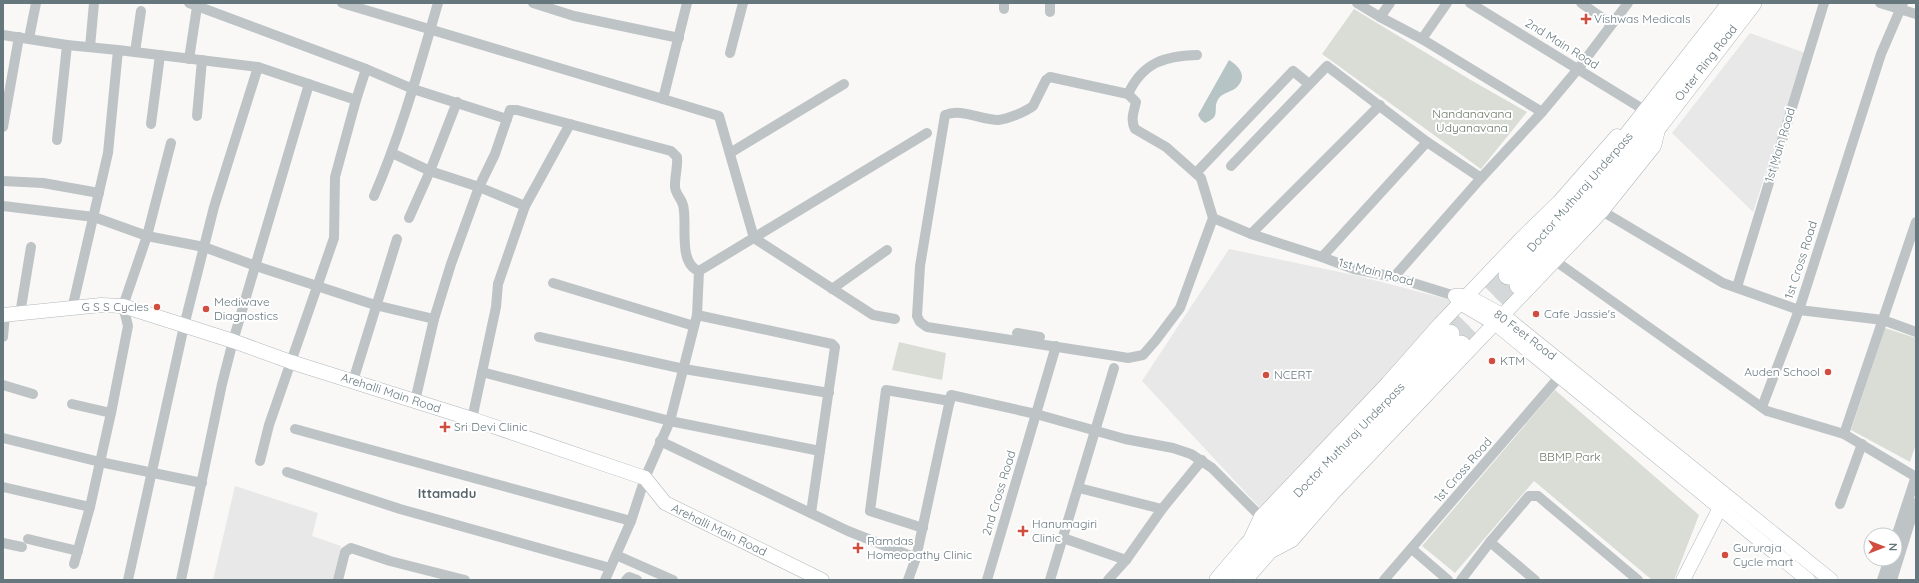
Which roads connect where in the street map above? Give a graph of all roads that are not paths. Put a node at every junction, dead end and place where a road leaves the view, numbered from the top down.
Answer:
1 (36, 3) edge
2 (94, 3) edge
3 (342, 3) edge
4 (438, 3) edge
5 (533, 3) edge
6 (687, 3) edge
7 (743, 3) edge
8 (1357, 3) edge
9 (1390, 3) edge
10 (1447, 3) edge
11 (1470, 3) edge
12 (1581, 3) edge
13 (1628, 3) edge
14 (1732, 3) edge
15 (1752, 3) edge
16 (1824, 3) edge
17 (1880, 3) edge
18 (193, 5) edge
19 (1901, 6) edge
20 (141, 11) dead end
21 (1916, 14) edge
22 (1380, 17) junction
23 (1611, 24) junction
24 (430, 30) junction
25 (3, 35) edge
26 (24, 38) junction
27 (678, 38) junction
28 (1422, 39) junction
29 (67, 45) junction
30 (90, 47) junction
31 (118, 50) junction
32 (135, 52) junction
33 (730, 53) dead end
34 (160, 55) junction
35 (1197, 55) dead end
36 (189, 59) junction
37 (202, 60) junction
38 (258, 67) junction
39 (366, 69) junction
40 (1578, 69) junction
41 (309, 84) junction
42 (844, 84) dead end
43 (1309, 84) junction
44 (413, 89) junction
45 (1128, 94) junction
46 (663, 99) junction
47 (356, 100) junction
48 (457, 102) junction
49 (1380, 105) junction
50 (1542, 112) junction
51 (1651, 113) junction
52 (197, 116) dead end
53 (507, 119) junction
54 (151, 124) dead end
55 (570, 124) junction
56 (3, 127) edge
57 (927, 133) dead end
58 (57, 140) dead end
59 (1427, 142) junction
60 (171, 143) dead end
61 (392, 153) junction
62 (730, 153) junction
63 (1231, 166) dead end
64 (430, 171) junction
65 (1196, 173) junction
66 (1480, 178) junction
67 (3, 181) edge
68 (479, 187) junction
69 (99, 193) junction
70 (374, 196) dead end
71 (3, 206) edge
72 (525, 206) junction
73 (1602, 211) junction
74 (94, 217) junction
75 (408, 218) dead end
76 (1213, 218) junction
77 (1916, 222) edge
78 (1251, 234) junction
79 (147, 236) junction
80 (397, 238) dead end
81 (754, 238) junction
82 (31, 247) dead end
83 (204, 247) junction
84 (887, 250) dead end
85 (1322, 257) junction
86 (1554, 260) junction
87 (256, 266) junction
88 (699, 271) junction
89 (1394, 277) junction
90 (1513, 280) tunnel mouth
91 (553, 283) dead end
92 (318, 286) junction
93 (1737, 287) junction
94 (832, 289) junction
95 (1461, 298) junction
96 (375, 305) junction
97 (124, 306) junction
98 (72, 309) junction
99 (1798, 310) junction
100 (20, 314) junction
101 (4, 315) edge
102 (697, 315) junction
103 (434, 319) junction
104 (895, 319) dead end
105 (1500, 320) junction
106 (1883, 320) junction
107 (184, 326) junction
108 (694, 326) junction
109 (1916, 332) edge
110 (1017, 333) dead end
111 (3, 337) edge
112 (538, 337) dead end
113 (1456, 339) tunnel mouth
114 (233, 341) junction
115 (1056, 346) junction
116 (1079, 350) junction
117 (291, 362) junction
118 (1114, 368) dead end
119 (684, 369) junction
120 (482, 372) junction
121 (1560, 376) junction
122 (353, 381) junction
123 (3, 385) edge
124 (829, 393) junction
125 (33, 394) dead end
126 (415, 401) junction
127 (950, 401) junction
128 (72, 404) dead end
129 (1762, 407) junction
130 (111, 414) junction
131 (1036, 414) junction
132 (472, 419) junction
133 (670, 421) junction
134 (295, 429) dead end
135 (1096, 430) junction
136 (1844, 434) junction
137 (3, 438) edge
138 (660, 441) junction
139 (1862, 444) junction
140 (820, 451) junction
141 (1202, 460) junction
142 (260, 461) dead end
143 (100, 462) junction
144 (287, 472) dead end
145 (152, 473) junction
146 (1916, 477) edge
147 (645, 478) junction
148 (202, 483) junction
149 (3, 487) edge
150 (1079, 488) junction
151 (1723, 501) junction
152 (1916, 503) edge
153 (1840, 504) dead end
154 (90, 507) junction
155 (1162, 509) junction
156 (811, 513) junction
157 (1260, 517) junction
158 (631, 521) junction
159 (1899, 527) edge
160 (923, 528) junction
161 (1063, 538) junction
162 (1490, 542) junction
163 (3, 543) edge
164 (1412, 549) junction
165 (78, 551) junction
166 (1255, 551) junction
167 (616, 555) junction
168 (916, 558) junction
169 (1126, 560) junction
170 (74, 564) dead end
171 (1886, 567) edge
172 (610, 568) junction
173 (426, 570) junction
174 (1688, 578) edge
175 (128, 580) edge
176 (181, 580) edge
177 (338, 580) edge
178 (423, 580) edge
179 (465, 580) edge
180 (605, 580) edge
181 (626, 580) edge
182 (637, 580) edge
183 (673, 580) edge
184 (822, 580) edge
185 (908, 580) edge
186 (987, 580) edge
187 (1050, 580) edge
188 (1108, 580) edge
189 (1219, 580) edge
190 (1242, 580) edge
191 (1384, 580) edge
192 (1448, 580) edge
193 (1461, 580) edge
194 (1535, 580) edge
195 (1638, 580) edge
196 (1808, 580) edge
197 (1831, 580) edge
198 (1882, 580) edge
199 (1892, 580) edge

1 - 26 street
2 - 30 street
3 - 24 street
4 - 24 street
5 - 27 street
6 - 27 street
7 - 33 street
8 - 22 street
9 - 22 street
10 - 28 street
11 - 40 street, 2nd Main Road
12 - 23 street
13 - 23 street
14 - 51 highway, Outer Ring Road
15 - 51 highway, Outer Ring Road
16 - 93 street, 1st Main Road
17 - 19 street
18 - 36 street
18 - 39 street
19 - 21 street
19 - 99 street, 1st Cross Road
20 - 32 street
22 - 28 street
23 - 40 street
24 - 44 street
24 - 46 street
25 - 26 street
26 - 29 street
26 - 56 street
27 - 46 street
28 - 50 street
29 - 30 street
29 - 58 street
30 - 31 street
31 - 32 street
31 - 69 street
32 - 34 street
34 - 36 street
34 - 54 street
35 - 45 street
36 - 37 street
37 - 38 street
37 - 52 street
38 - 41 street
38 - 83 street
39 - 44 street
39 - 47 street
40 - 50 street
40 - 51 street, 2nd Main Road
41 - 47 street
41 - 87 street
42 - 62 street
43 - 49 street
43 - 63 street
43 - 65 street
44 - 48 street
44 - 61 street
45 - 65 street
45 - 115 street
46 - 62 street
47 - 92 street
48 - 53 street
48 - 64 street
49 - 59 street
49 - 78 street
50 - 66 street
51 - 73 street
51 - 90 highway, Doctor Muthuraj Underpass
51 - 95 street
53 - 55 street
53 - 68 street
55 - 72 street
55 - 88 street
57 - 81 street
59 - 66 street
59 - 85 street
60 - 79 street
61 - 64 street
61 - 70 street
62 - 81 street
64 - 68 street
64 - 75 street
65 - 76 street
66 - 89 street
67 - 69 street
68 - 72 street
68 - 103 street
69 - 74 street
71 - 74 street
72 - 120 street
73 - 86 street
73 - 93 street, 1st Cross Road
74 - 79 street
74 - 98 street
76 - 78 street, 1st Main Road
76 - 116 street
77 - 106 street
78 - 85 street, 1st Main Road
79 - 83 street
79 - 97 street
80 - 96 street
81 - 88 street
81 - 94 street
82 - 100 street
83 - 87 street
83 - 107 street
84 - 94 street
85 - 89 street, 1st Main Road
86 - 105 street
86 - 129 street
87 - 92 street
87 - 114 street
88 - 102 street
89 - 95 street, 1st Main Road
91 - 108 street
92 - 96 street
92 - 117 street
93 - 99 street, 1st Cross Road
94 - 104 street
95 - 105 street, 80 Feet Road
95 - 157 street
96 - 103 street
96 - 122 street
97 - 98 street, Arehalli Main Road
97 - 107 street, Arehalli Main Road
97 - 130 street
98 - 100 street, Arehalli Main Road
99 - 106 street
99 - 129 street
100 - 101 street, Arehalli Main Road
101 - 111 street
102 - 108 street
102 - 124 street
103 - 126 street
105 - 121 street, 80 Feet Road
105 - 151 street, 80 Feet Road
105 - 166 street
106 - 109 street
106 - 136 street
107 - 114 street, Arehalli Main Road
107 - 145 street
108 - 119 street
110 - 116 street
112 - 119 street
113 - 166 highway, Doctor Muthuraj Underpass
114 - 117 street, Arehalli Main Road
114 - 148 street
115 - 116 street
115 - 131 street, 2nd Cross Road
117 - 122 street, Arehalli Main Road
117 - 142 street
118 - 135 street
119 - 124 street
119 - 133 street
120 - 132 street
120 - 133 street
121 - 151 street, 80 Feet Road
121 - 164 street, 1st Cross Road
122 - 126 street, Arehalli Main Road
123 - 125 street
124 - 140 street
126 - 132 street, Arehalli Main Road
127 - 131 street
127 - 160 street
127 - 160 street
128 - 130 street
129 - 136 street
130 - 143 street
131 - 135 street
131 - 186 street, 2nd Cross Road
132 - 147 street, Arehalli Main Road
133 - 138 street
133 - 140 street
134 - 158 street
135 - 141 street
135 - 150 street
136 - 139 street
137 - 143 street
138 - 147 street
138 - 156 street
139 - 146 street
139 - 153 street
140 - 156 street
141 - 155 street
141 - 157 street
143 - 145 street
143 - 154 street
144 - 172 street
145 - 148 street
145 - 175 street
146 - 159 street
147 - 158 street
147 - 184 street, Arehalli Main Road
148 - 176 street
149 - 154 street
150 - 155 street
150 - 161 street
151 - 174 street
151 - 196 street, 80 Feet Road
151 - 197 street, 80 Feet Road
152 - 199 street
154 - 165 street
155 - 169 street
156 - 168 street
157 - 166 street
158 - 167 street
160 - 168 street
161 - 169 street
161 - 187 street
162 - 193 street
162 - 194 street
162 - 195 street
163 - 165 street
164 - 191 street, 1st Cross Road
164 - 192 street
165 - 170 street
166 - 189 highway
166 - 190 highway
167 - 172 street
167 - 183 street
168 - 185 street
169 - 188 street
171 - 198 street
172 - 180 street
173 - 177 street
173 - 178 street
173 - 179 street
181 - 182 street

